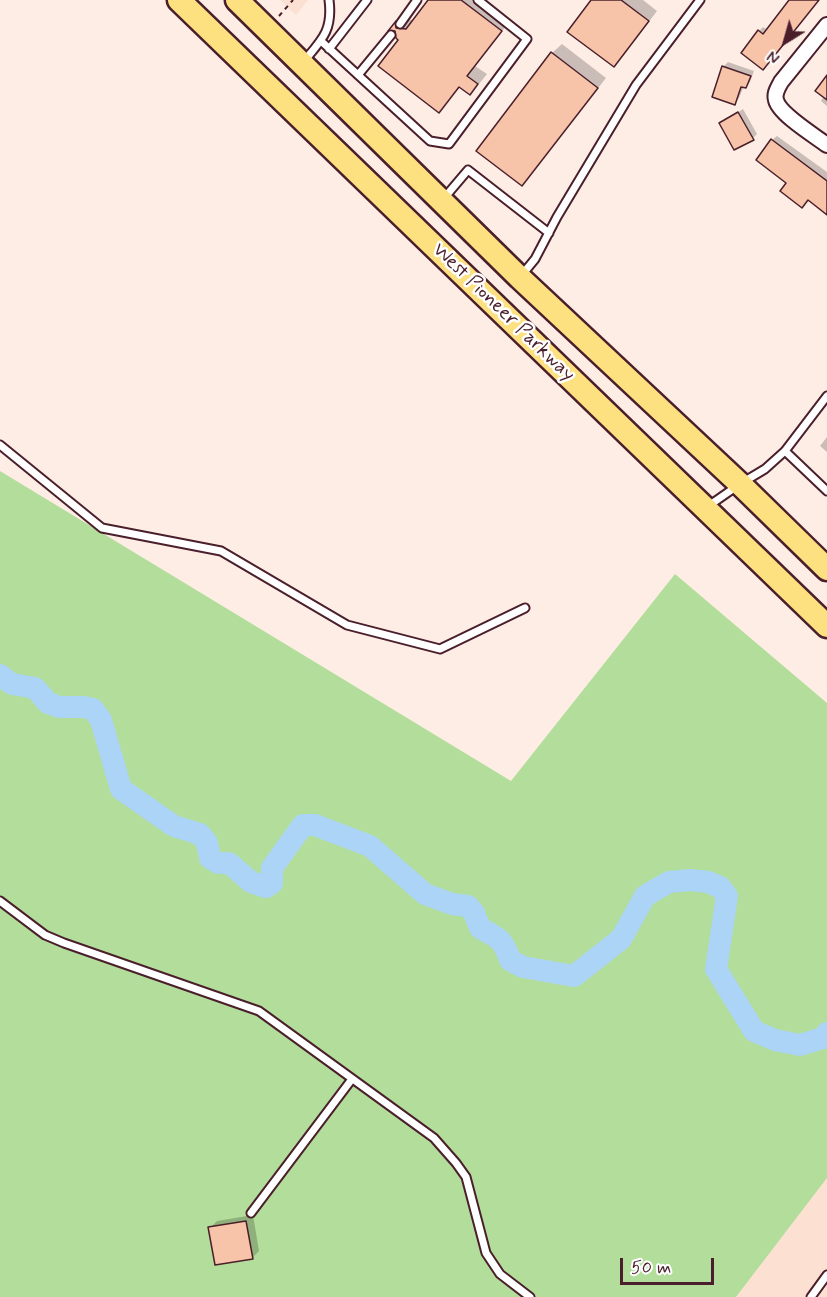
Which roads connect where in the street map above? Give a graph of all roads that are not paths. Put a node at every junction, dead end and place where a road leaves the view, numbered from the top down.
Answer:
1 (179, 0) edge
2 (237, 0) edge
3 (329, 0) edge
4 (367, 0) edge
5 (417, 0) edge
6 (477, 0) edge
7 (700, 0) edge
8 (400, 24) dead end
9 (827, 25) edge
10 (391, 35) dead end
11 (321, 41) junction
12 (329, 49) junction
13 (302, 63) junction
14 (358, 75) junction
15 (275, 92) junction
16 (827, 145) edge
17 (442, 201) junction
18 (549, 233) junction
19 (520, 278) junction
20 (827, 396) edge
21 (0, 445) edge
22 (785, 451) junction
23 (740, 483) junction
24 (827, 491) edge
25 (705, 508) junction
26 (827, 569) edge
27 (525, 608) dead end
28 (827, 626) edge
29 (0, 901) edge
30 (352, 1078) junction
31 (252, 1213) dead end
32 (827, 1275) edge
33 (530, 1297) edge
34 (811, 1297) edge

1 - 15 main road, West Pioneer Parkway
2 - 13 main road, West Pioneer Parkway
3 - 11 lane
4 - 12 lane
5 - 8 lane
6 - 14 lane
7 - 18 lane
9 - 16 street
10 - 14 lane
11 - 12 lane
11 - 13 lane
12 - 14 lane
13 - 15 main road
13 - 17 main road, West Pioneer Parkway
15 - 25 main road, West Pioneer Parkway
17 - 18 lane
17 - 19 main road, West Pioneer Parkway
18 - 19 lane
19 - 23 main road, West Pioneer Parkway
20 - 22 lane
21 - 27 lane
22 - 23 lane
22 - 24 lane
23 - 25 lane
23 - 26 main road, West Pioneer Parkway
25 - 28 main road, West Pioneer Parkway
29 - 30 lane
30 - 31 lane
30 - 33 lane
32 - 34 lane

